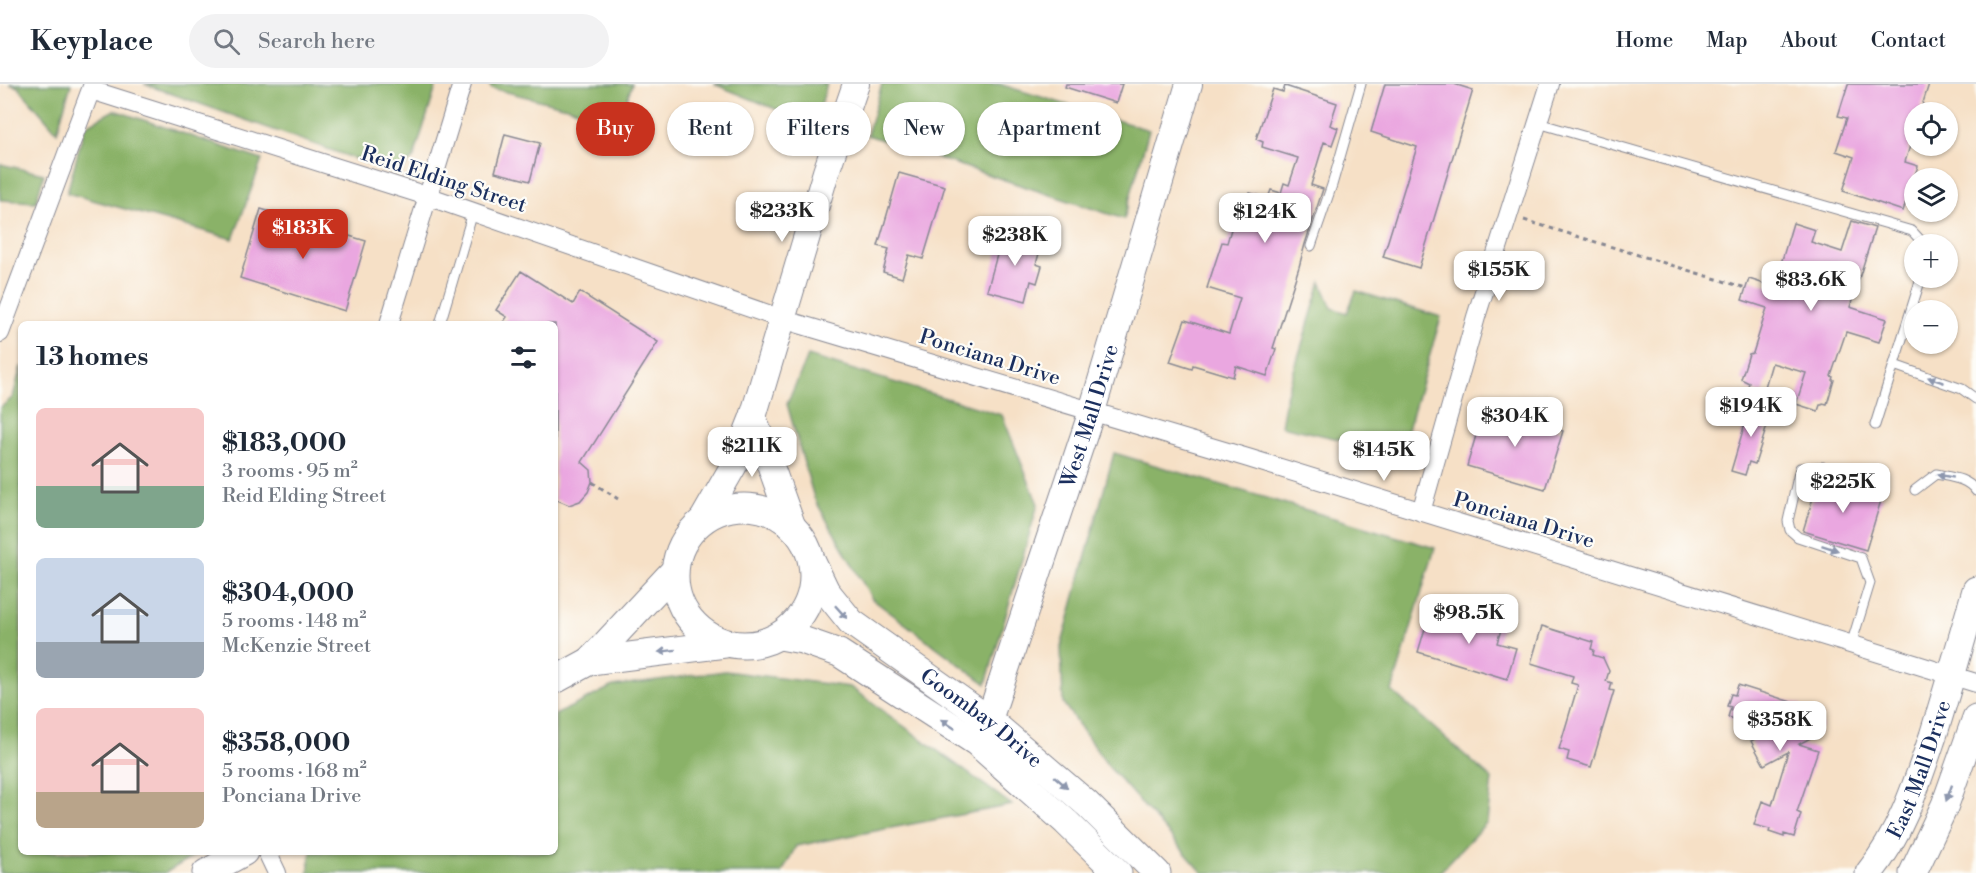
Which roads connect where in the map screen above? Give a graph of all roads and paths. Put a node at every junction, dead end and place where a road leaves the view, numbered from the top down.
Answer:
1 (462, 84) edge
2 (856, 84) edge
3 (1189, 84) edge
4 (1361, 84) edge
5 (1550, 84) edge
6 (92, 87) edge
7 (1538, 123) junction
8 (427, 196) junction
9 (473, 212) junction
10 (1508, 216) junction
11 (1915, 234) edge
12 (1311, 246) dead end
13 (1746, 288) dead end
14 (1918, 288) edge
15 (782, 319) junction
16 (389, 321) edge
17 (441, 321) edge
18 (0, 333) edge
19 (1894, 365) junction
20 (1976, 399) edge
21 (1092, 411) junction
22 (753, 417) junction
23 (1875, 425) dead end
24 (1823, 467) dead end
25 (592, 482) dead end
26 (1915, 490) dead end
27 (1976, 491) edge
28 (618, 499) dead end
29 (1421, 512) junction
30 (704, 519) junction
31 (792, 525) junction
32 (812, 562) junction
33 (674, 571) junction
34 (1976, 590) edge
35 (780, 636) junction
36 (725, 644) junction
37 (1851, 645) junction
38 (590, 661) junction
39 (558, 678) edge
40 (1964, 680) edge
41 (1976, 718) edge
42 (983, 731) junction
43 (239, 855) edge
44 (268, 855) edge
45 (206, 873) edge
46 (277, 873) edge
47 (1118, 873) edge
48 (1157, 873) edge
49 (1869, 873) edge
50 (1913, 873) edge

1 - 8 street
2 - 15 street
3 - 21 street, West Mall Drive
4 - 12 lane
5 - 7 street
6 - 8 street, Reid Elding Street
6 - 18 street
7 - 10 street
7 - 11 lane
8 - 9 street, Reid Elding Street
8 - 16 street
9 - 15 street, Reid Elding Street
9 - 17 lane
10 - 13 path
10 - 29 street
14 - 19 lane
15 - 21 street, Ponciana Drive
15 - 22 street
20 -> 19 lane
19 - 23 lane
21 - 29 street, Ponciana Drive
21 - 42 street, West Mall Drive
22 - 30 street
22 - 31 street
24 -> 37 lane
25 - 28 path
27 -> 26 lane
29 - 37 street, Ponciana Drive
30 - 31 main road
30 - 33 main road
31 - 32 main road
32 - 35 main road
32 -> 42 main road, Goombay Drive
33 - 36 main road
33 - 38 main road
34 - 40 main road, East Mall Drive
35 - 36 main road
42 -> 35 main road, Goombay Drive
36 -> 38 main road
37 - 40 street, Ponciana Drive
38 - 39 main road
40 - 49 main road, East Mall Drive
41 -> 50 main road, East Mall Drive
42 - 47 main road, Goombay Drive
42 -> 48 main road, Goombay Drive
43 - 45 main road
44 - 46 street

